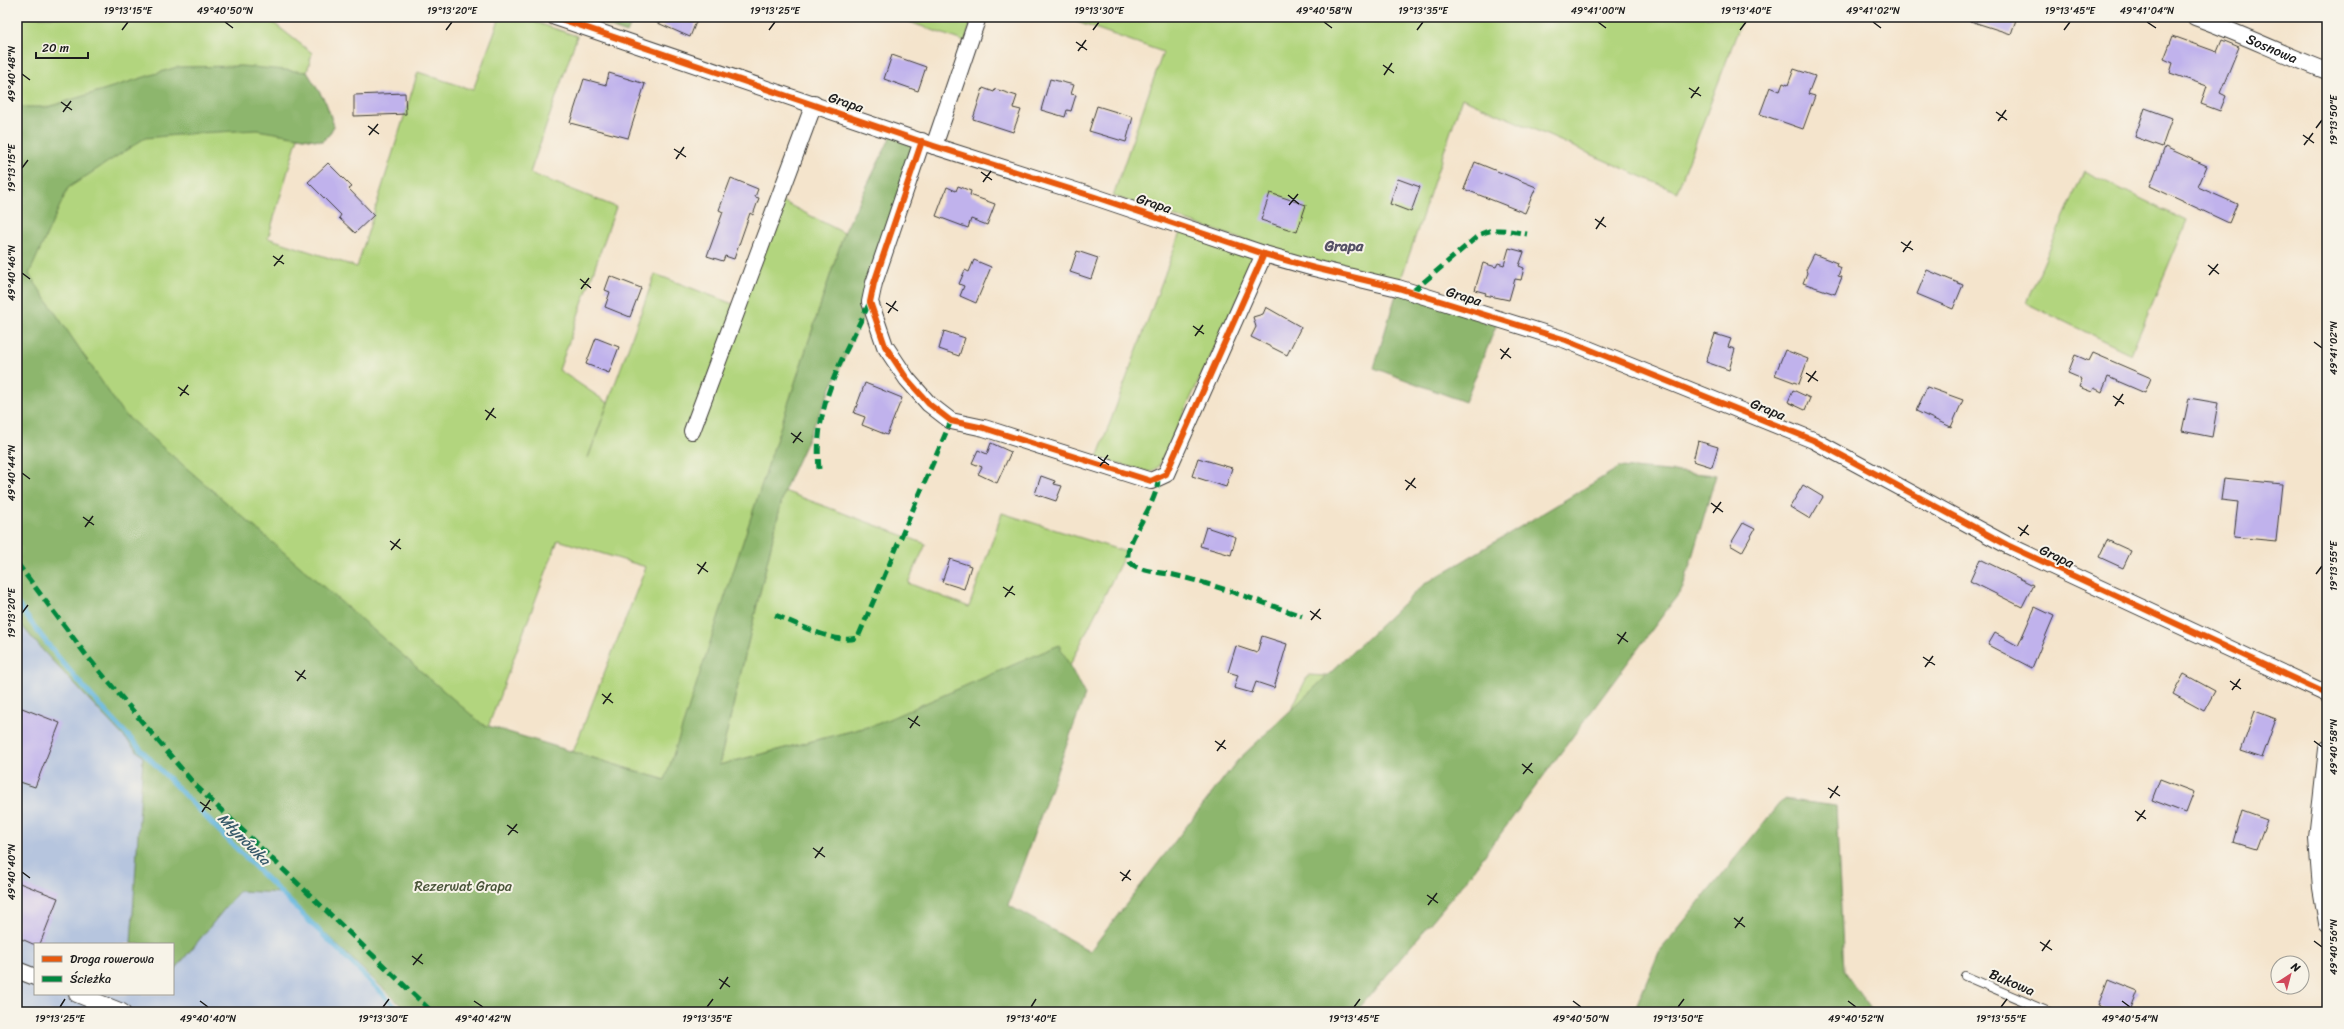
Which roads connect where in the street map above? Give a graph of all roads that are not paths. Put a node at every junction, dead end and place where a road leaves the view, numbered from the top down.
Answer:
1 (555, 17) edge
2 (978, 17) edge
3 (2195, 17) edge
4 (2327, 71) edge
5 (814, 104) junction
6 (928, 143) junction
7 (1264, 254) junction
8 (692, 431) dead end
9 (2327, 694) edge
10 (2327, 749) edge
11 (2324, 889) edge
12 (2327, 923) edge
13 (17, 970) edge
14 (1965, 976) dead end
15 (34, 977) edge
16 (79, 995) edge
17 (122, 1012) edge
18 (2049, 1012) edge

1 - 5 street, Grapa
2 - 6 street
3 - 4 street, Sosnowa
5 - 6 street, Grapa
5 - 8 street
6 - 7 street, Grapa
6 - 7 street
7 - 9 street, Grapa
10 - 11 street
11 - 12 street
13 - 15 street
14 - 18 lane, Bukowa
16 - 17 street

